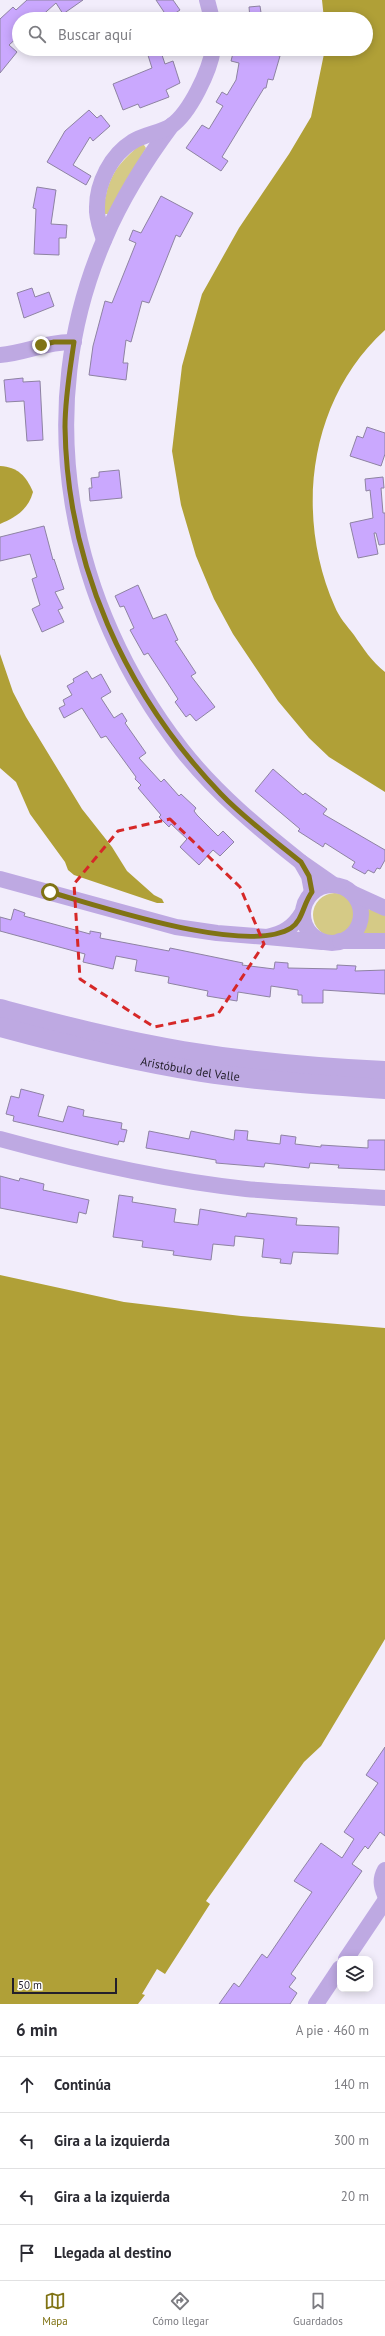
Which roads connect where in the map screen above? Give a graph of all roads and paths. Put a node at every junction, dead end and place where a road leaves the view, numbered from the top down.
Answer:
1 (207, 0) edge
2 (210, 12) edge
3 (211, 56) edge
4 (172, 125) junction
5 (104, 240) junction
6 (74, 342) junction
7 (0, 355) edge
8 (301, 862) junction
9 (0, 879) edge
10 (334, 885) junction
11 (312, 892) junction
12 (352, 893) junction
13 (385, 908) edge
14 (302, 913) junction
15 (267, 937) junction
16 (385, 941) edge
17 (334, 942) junction
18 (0, 1009) edge
19 (0, 1027) edge
20 (385, 1071) edge
21 (385, 1089) edge
22 (0, 1139) edge
23 (385, 1198) edge
24 (385, 1870) edge
25 (385, 1895) edge
26 (385, 1901) edge
27 (348, 1956) edge
28 (337, 1972) edge
29 (316, 2004) edge

1 - 2 street
3 - 4 street
4 - 5 street
4 - 5 street
5 - 6 street
6 - 7 street
6 - 8 street
8 - 10 street
8 - 11 street
9 - 15 street
10 - 11 street
10 - 12 street
11 - 14 street
12 - 13 street
12 - 17 street
14 - 15 street
14 - 17 street
15 - 17 street
16 - 17 street
18 - 20 street, Aristóbulo del Valle
19 - 21 street, Aristóbulo del Valle
22 - 23 street
24 - 25 street
26 - 27 street
28 - 29 street

